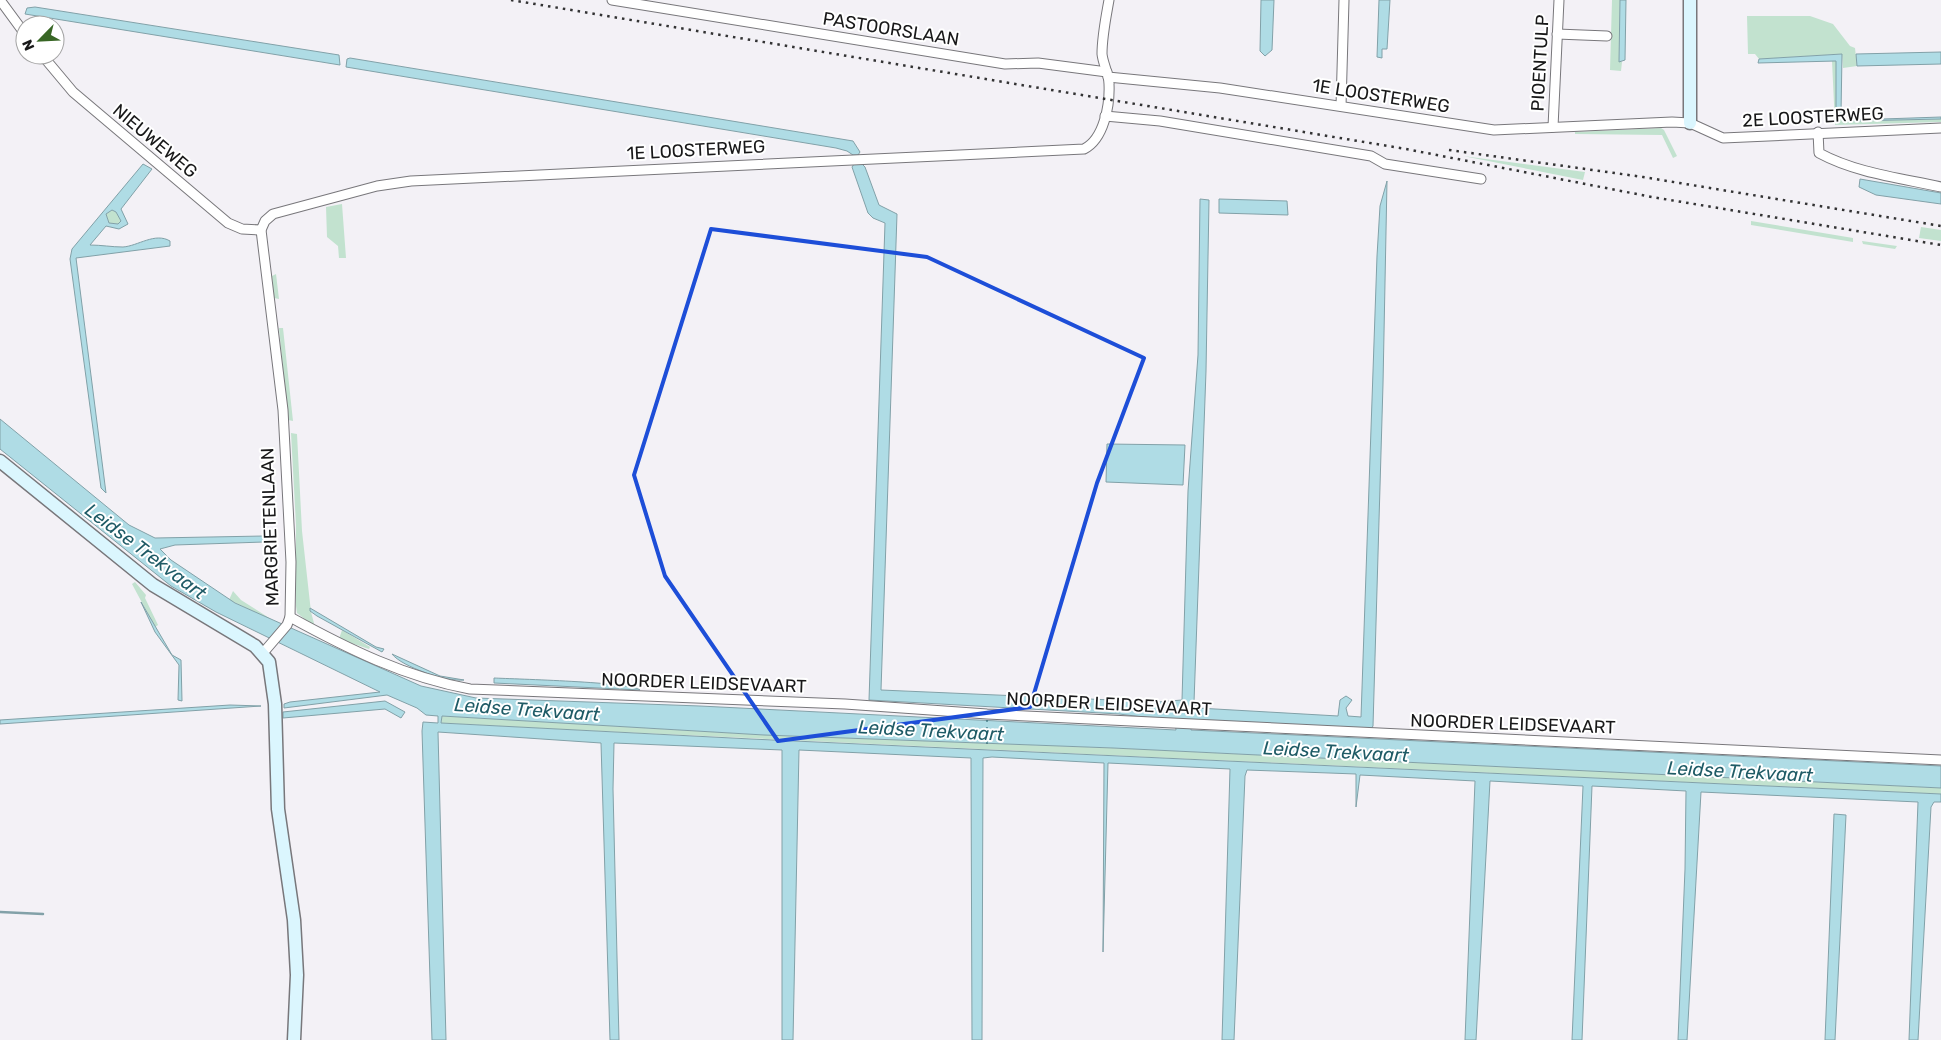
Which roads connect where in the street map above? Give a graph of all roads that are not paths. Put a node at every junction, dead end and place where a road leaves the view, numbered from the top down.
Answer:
1 (0, 0) edge
2 (612, 0) edge
3 (1109, 0) edge
4 (1344, 0) edge
5 (1559, 0) edge
6 (1690, 0) edge
7 (15, 20) edge
8 (1557, 34) junction
9 (1607, 36) dead end
10 (51, 65) edge
11 (1108, 74) junction
12 (1341, 106) junction
13 (1105, 116) junction
14 (1690, 123) junction
15 (1554, 127) junction
16 (1941, 128) edge
17 (1818, 132) junction
18 (1481, 179) dead end
19 (1941, 187) edge
20 (261, 230) junction
21 (0, 461) edge
22 (289, 621) junction
23 (263, 653) junction
24 (1941, 760) edge
25 (294, 1040) edge

1 - 7 street
2 - 11 street, PASTOORSLAAN
3 - 11 street
4 - 12 street
5 - 8 street, PIOENTULP
6 - 14 main road
8 - 9 street
8 - 15 street, PIOENTULP
10 - 20 street, NIEUWEWEG
11 - 12 street, 1E LOOSTERWEG
11 - 13 street, 1E LOOSTERWEG
12 - 15 street, 1E LOOSTERWEG
13 - 18 street
13 - 20 street, 1E LOOSTERWEG
14 - 15 street, 1E LOOSTERWEG
14 - 17 street, 2E LOOSTERWEG
16 - 17 street, 2E LOOSTERWEG
17 - 19 street
20 - 22 street, MARGRIETENLAAN
21 - 23 main road
22 - 23 street, MARGRIETENLAAN
22 - 24 street, NOORDER LEIDSEVAART
23 - 25 main road

